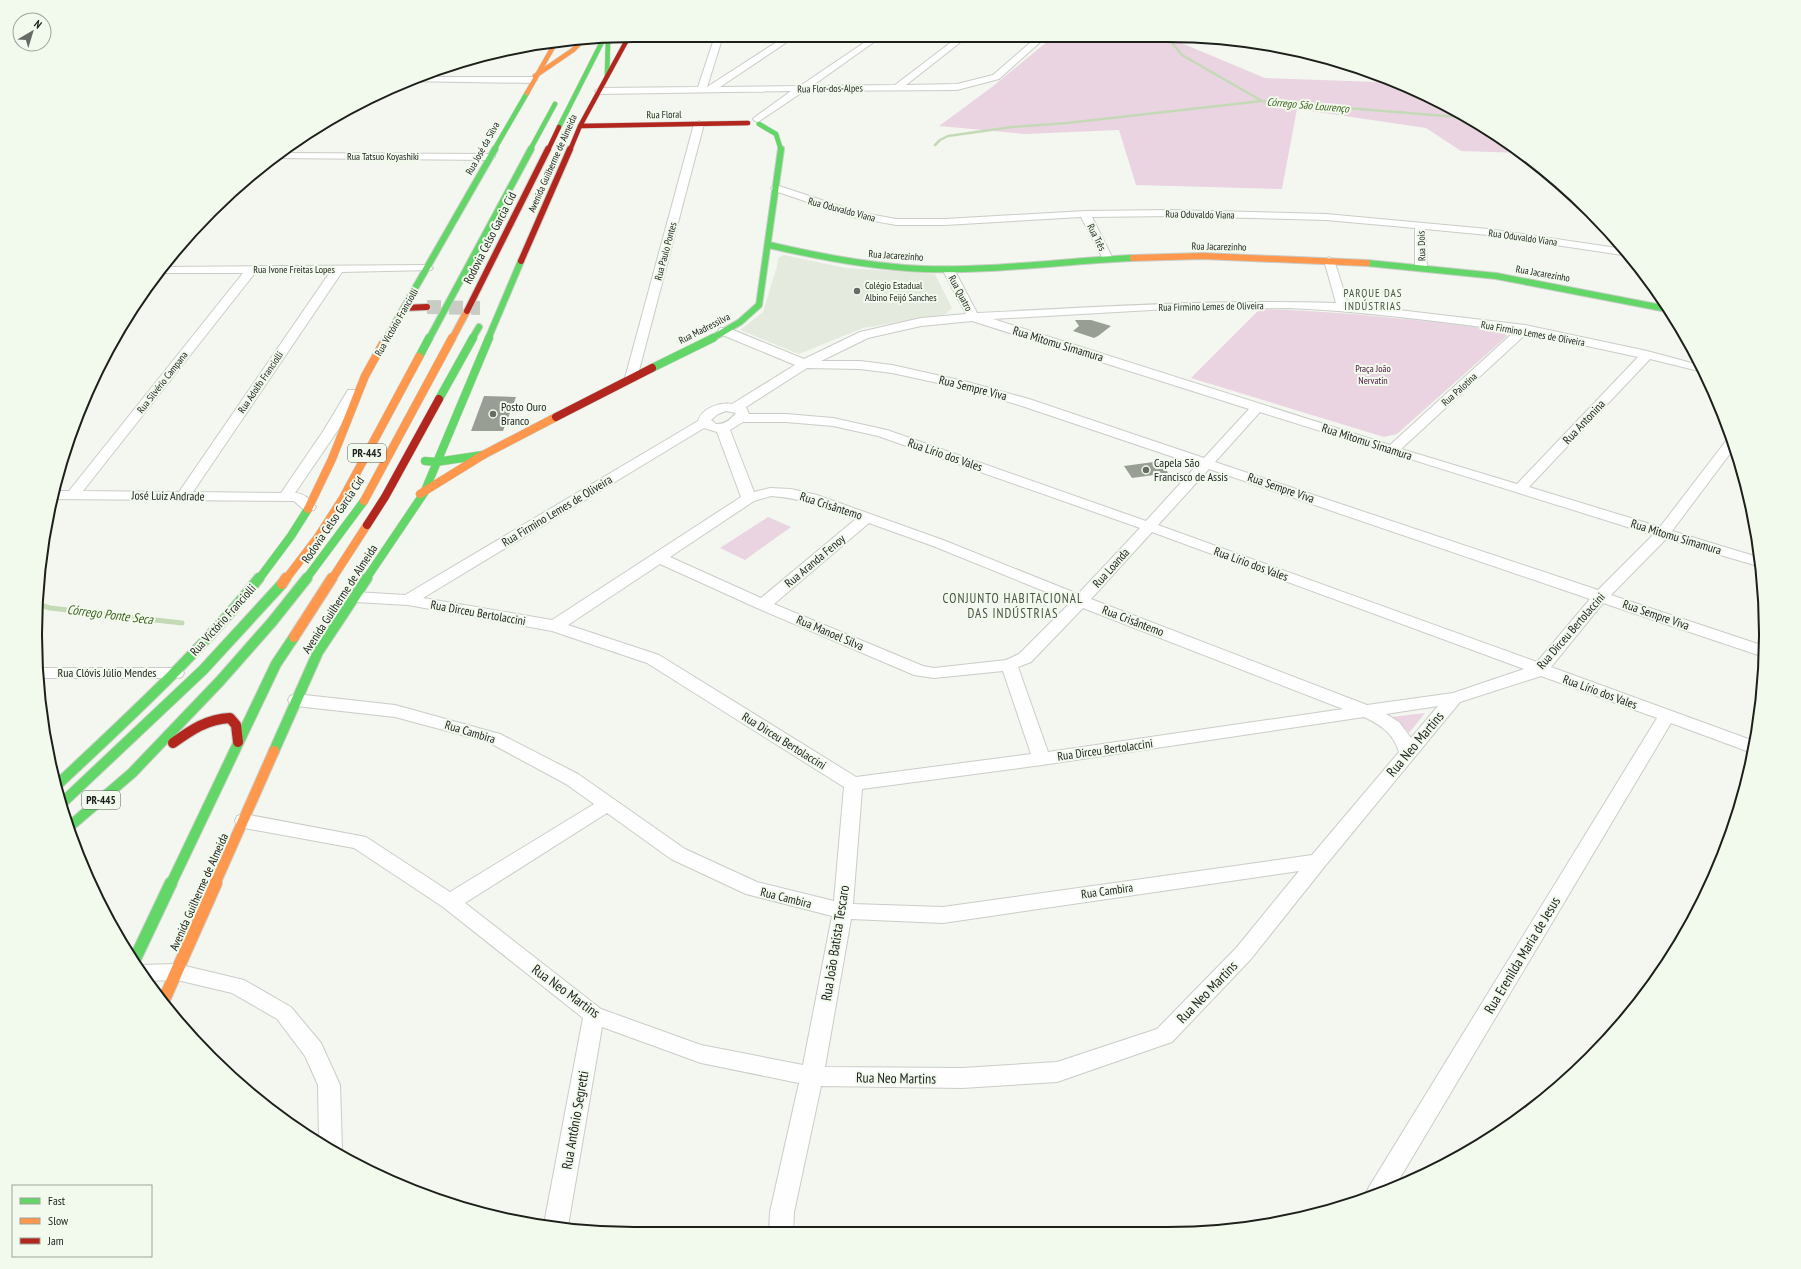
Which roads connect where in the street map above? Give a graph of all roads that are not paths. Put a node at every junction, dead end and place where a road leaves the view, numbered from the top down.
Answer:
1 (626, 42) edge
2 (717, 42) edge
3 (784, 42) edge
4 (871, 42) edge
5 (956, 42) edge
6 (1037, 42) edge
7 (602, 43) edge
8 (608, 43) edge
9 (587, 44) edge
10 (578, 45) edge
11 (552, 48) edge
12 (579, 58) dead end
13 (709, 68) junction
14 (738, 71) junction
15 (442, 74) edge
16 (607, 76) junction
17 (534, 78) junction
18 (426, 80) edge
19 (438, 80) junction
20 (898, 87) junction
21 (803, 88) junction
22 (707, 89) junction
23 (599, 91) junction
24 (561, 93) dead end
25 (759, 122) junction
26 (699, 124) junction
27 (580, 126) junction
28 (285, 156) edge
29 (490, 157) junction
30 (776, 188) junction
31 (1085, 214) junction
32 (1420, 225) junction
33 (769, 245) junction
34 (1618, 252) edge
35 (1108, 259) junction
36 (1329, 260) junction
37 (1421, 267) junction
38 (427, 268) junction
39 (252, 269) junction
40 (338, 269) junction
41 (948, 269) junction
42 (167, 270) edge
43 (502, 303) junction
44 (427, 307) tunnel mouth
45 (1343, 307) junction
46 (404, 308) junction
47 (489, 308) tunnel mouth
48 (1661, 308) edge
49 (974, 317) junction
50 (482, 322) dead end
51 (1525, 329) junction
52 (724, 331) junction
53 (1647, 355) junction
54 (804, 364) junction
55 (1696, 368) edge
56 (365, 376) junction
57 (631, 378) junction
58 (1258, 407) junction
59 (738, 413) junction
60 (705, 422) junction
61 (722, 428) junction
62 (1729, 447) edge
63 (1392, 450) junction
64 (483, 455) junction
65 (407, 460) junction
66 (436, 462) junction
67 (1206, 463) junction
68 (1520, 489) junction
69 (424, 493) junction
70 (398, 494) dead end
71 (59, 495) edge
72 (73, 495) junction
73 (183, 496) junction
74 (284, 497) junction
75 (410, 497) dead end
76 (749, 498) junction
77 (309, 507) junction
78 (867, 517) junction
79 (1148, 526) junction
80 (1663, 533) junction
81 (659, 558) junction
82 (1754, 561) edge
83 (1601, 596) junction
84 (355, 597) junction
85 (408, 600) junction
86 (1081, 601) junction
87 (763, 604) junction
88 (555, 626) junction
89 (1759, 650) edge
90 (1009, 665) junction
91 (1540, 670) junction
92 (43, 673) edge
93 (176, 673) junction
94 (1454, 698) junction
95 (296, 700) junction
96 (1366, 711) junction
97 (1667, 716) junction
98 (238, 742) junction
99 (1749, 745) edge
100 (1408, 752) junction
101 (1042, 759) junction
102 (132, 773) junction
103 (60, 781) edge
104 (852, 784) junction
105 (66, 800) edge
106 (607, 804) junction
107 (244, 821) junction
108 (73, 825) edge
109 (1318, 861) junction
110 (450, 902) junction
111 (843, 912) junction
112 (136, 955) edge
113 (177, 972) junction
114 (148, 973) edge
115 (165, 997) edge
116 (594, 1015) junction
117 (812, 1076) junction
118 (331, 1143) edge
119 (1382, 1186) edge
120 (557, 1222) edge
121 (781, 1227) edge

1 - 16 main road, Avenida Guilherme de Almeida
2 - 13 street
3 - 14 street
4 - 21 street
5 - 20 street
6 - 20 street, Rua Flor-dos-Alpes
7 - 102 main road, Rodovia Celso Garcia Cid / PR-445
8 - 16 main road
9 - 12 main road
10 - 17 main road
11 - 17 main road, Rua José da Silva
13 - 14 street
13 - 22 street
14 - 22 street
15 - 19 street
16 - 23 main road, Avenida Guilherme de Almeida
17 - 19 street
17 - 29 main road, Rua José da Silva
18 - 19 street
20 - 21 street, Rua Flor-dos-Alpes
21 - 22 street, Rua Flor-dos-Alpes
21 - 25 street
22 - 23 street, Rua Flor-dos-Alpes
23 - 27 main road, Avenida Guilherme de Almeida
24 - 105 main road, Rodovia Celso Garcia Cid / PR-445
25 - 26 main road, Rua Floral
25 - 30 main road, Rua Madressilva
26 - 27 main road, Rua Floral
26 - 57 street, Rua Paulo Pontes
27 - 43 main road, Avenida Guilherme de Almeida
28 - 29 street, Rua Tatsuo Koyashiki
29 - 38 main road, Rua José da Silva
30 - 31 street, Rua Oduvaldo Viana
30 - 33 main road, Rua Madressilva
31 - 32 street, Rua Oduvaldo Viana
31 - 35 street, Rua Três
32 - 34 street, Rua Oduvaldo Viana
32 - 37 street, Rua Dois
33 - 41 main road, Rua Jacarezinho
33 - 52 main road, Rua Madressilva
35 - 36 main road, Rua Jacarezinho
35 - 41 main road, Rua Jacarezinho
36 - 37 main road, Rua Jacarezinho
36 - 45 street
37 - 48 main road, Rua Jacarezinho
38 - 40 street, Rua Ivone Freitas Lopes
38 - 46 main road, Rua Victório Franciolli
39 - 40 street, Rua Ivone Freitas Lopes
39 - 42 street, Rua Ivone Freitas Lopes
39 - 72 street, Rua Silvério Campana
40 - 73 street, Rua Adolfo Franciolli
41 - 49 street, Rua Quatro
43 - 47 main road
43 - 66 main road, Avenida Guilherme de Almeida
44 - 46 main road
45 - 49 street, Rua Firmino Lemes de Oliveira
45 - 51 street, Rua Firmino Lemes de Oliveira
46 - 56 main road, Rua Victório Franciolli
49 - 54 street, Rua Firmino Lemes de Oliveira
49 - 58 street, Rua Mitomu Simamura
50 - 65 main road, PR-445
51 - 53 street, Rua Firmino Lemes de Oliveira
51 - 63 street, Rua Palotina
52 - 54 street, Rua Sempre Viva
52 - 57 main road, Rua Madressilva
53 - 55 street, Rua Firmino Lemes de Oliveira
53 - 68 street, Rua Antonina
54 - 59 street, Rua Firmino Lemes de Oliveira
54 - 67 street, Rua Sempre Viva
56 - 74 street, Rua Victório Franciolli
56 - 77 main road, Rua Victório Franciolli
57 - 64 main road, Rua Madressilva
58 - 63 street, Rua Mitomu Simamura
58 - 67 street, Rua Loanda
59 - 60 street, Rua Lírio dos Vales
59 - 61 street, Rua Firmino Lemes de Oliveira
59 - 79 street, Rua Lírio dos Vales
60 - 61 street
60 - 85 street, Rua Firmino Lemes de Oliveira
61 - 76 street
62 - 80 street, Rua Dirceu Bertolaccini
63 - 68 street, Rua Mitomu Simamura
64 - 66 main road, Rua Madressilva
64 - 69 main road, Rua Madressilva
65 - 66 main road, Rua Madressilva
65 - 70 main road
65 - 98 main road, PR-445
66 - 69 main road, Avenida Guilherme de Almeida
67 - 79 street, Rua Loanda
67 - 83 street, Rua Sempre Viva
68 - 80 street, Rua Mitomu Simamura
69 - 75 main road
69 - 84 main road, Avenida Guilherme de Almeida
71 - 72 street, José Luiz Andrade
72 - 73 street, José Luiz Andrade
73 - 74 street, José Luiz Andrade
74 - 77 street, José Luiz Andrade
76 - 78 street, Rua Crisântemo
76 - 81 street, Rua Crisântemo
77 - 93 main road, Rua Victório Franciolli
78 - 86 street, Rua Crisântemo
78 - 87 street, Rua Aranda Fenoy
79 - 86 street, Rua Loanda
79 - 91 street, Rua Lírio dos Vales
80 - 82 street, Rua Mitomu Simamura
80 - 83 street, Rua Dirceu Bertolaccini
81 - 87 street, Rua Manoel Silva
81 - 88 street, Rua Crisântemo
83 - 89 street, Rua Sempre Viva
83 - 91 street, Rua Dirceu Bertolaccini
84 - 85 street, Rua Dirceu Bertolaccini
84 - 95 main road, Avenida Guilherme de Almeida
85 - 88 street, Rua Dirceu Bertolaccini
86 - 90 street, Rua Loanda
86 - 96 street, Rua Crisântemo
87 - 90 street, Rua Manoel Silva
88 - 104 street, Rua Dirceu Bertolaccini
90 - 101 street
91 - 94 street, Rua Dirceu Bertolaccini
91 - 97 street, Rua Lírio dos Vales
92 - 93 street, Rua Clóvis Júlio Mendes
93 - 103 main road, Rua Victório Franciolli
94 - 96 street, Rua Dirceu Bertolaccini
94 - 100 street, Rua Neo Martins
95 - 106 street, Rua Cambira
95 - 107 main road, Avenida Guilherme de Almeida
96 - 100 street, Rua Crisântemo
96 - 101 street, Rua Dirceu Bertolaccini
97 - 99 street, Rua Lírio dos Vales
97 - 119 street, Rua Erenilda Maria de Jesus
98 - 102 main road
98 - 112 main road
100 - 109 street, Rua Neo Martins
101 - 104 street, Rua Dirceu Bertolaccini
102 - 108 main road, Rodovia Celso Garcia Cid / PR-445
104 - 111 street, Rua João Batista Tescaro
106 - 110 street
106 - 111 street, Rua Cambira
107 - 110 street, Rua Neo Martins
107 - 113 main road, Avenida Guilherme de Almeida
109 - 111 street, Rua Cambira
109 - 117 street, Rua Neo Martins
110 - 116 street, Rua Neo Martins
111 - 117 street, Rua João Batista Tescaro
113 - 114 street
113 - 115 main road, Avenida Guilherme de Almeida
113 - 118 street
116 - 117 street, Rua Neo Martins
116 - 120 street, Rua Antônio Segretti
117 - 121 street, Rua João Batista Tescaro

